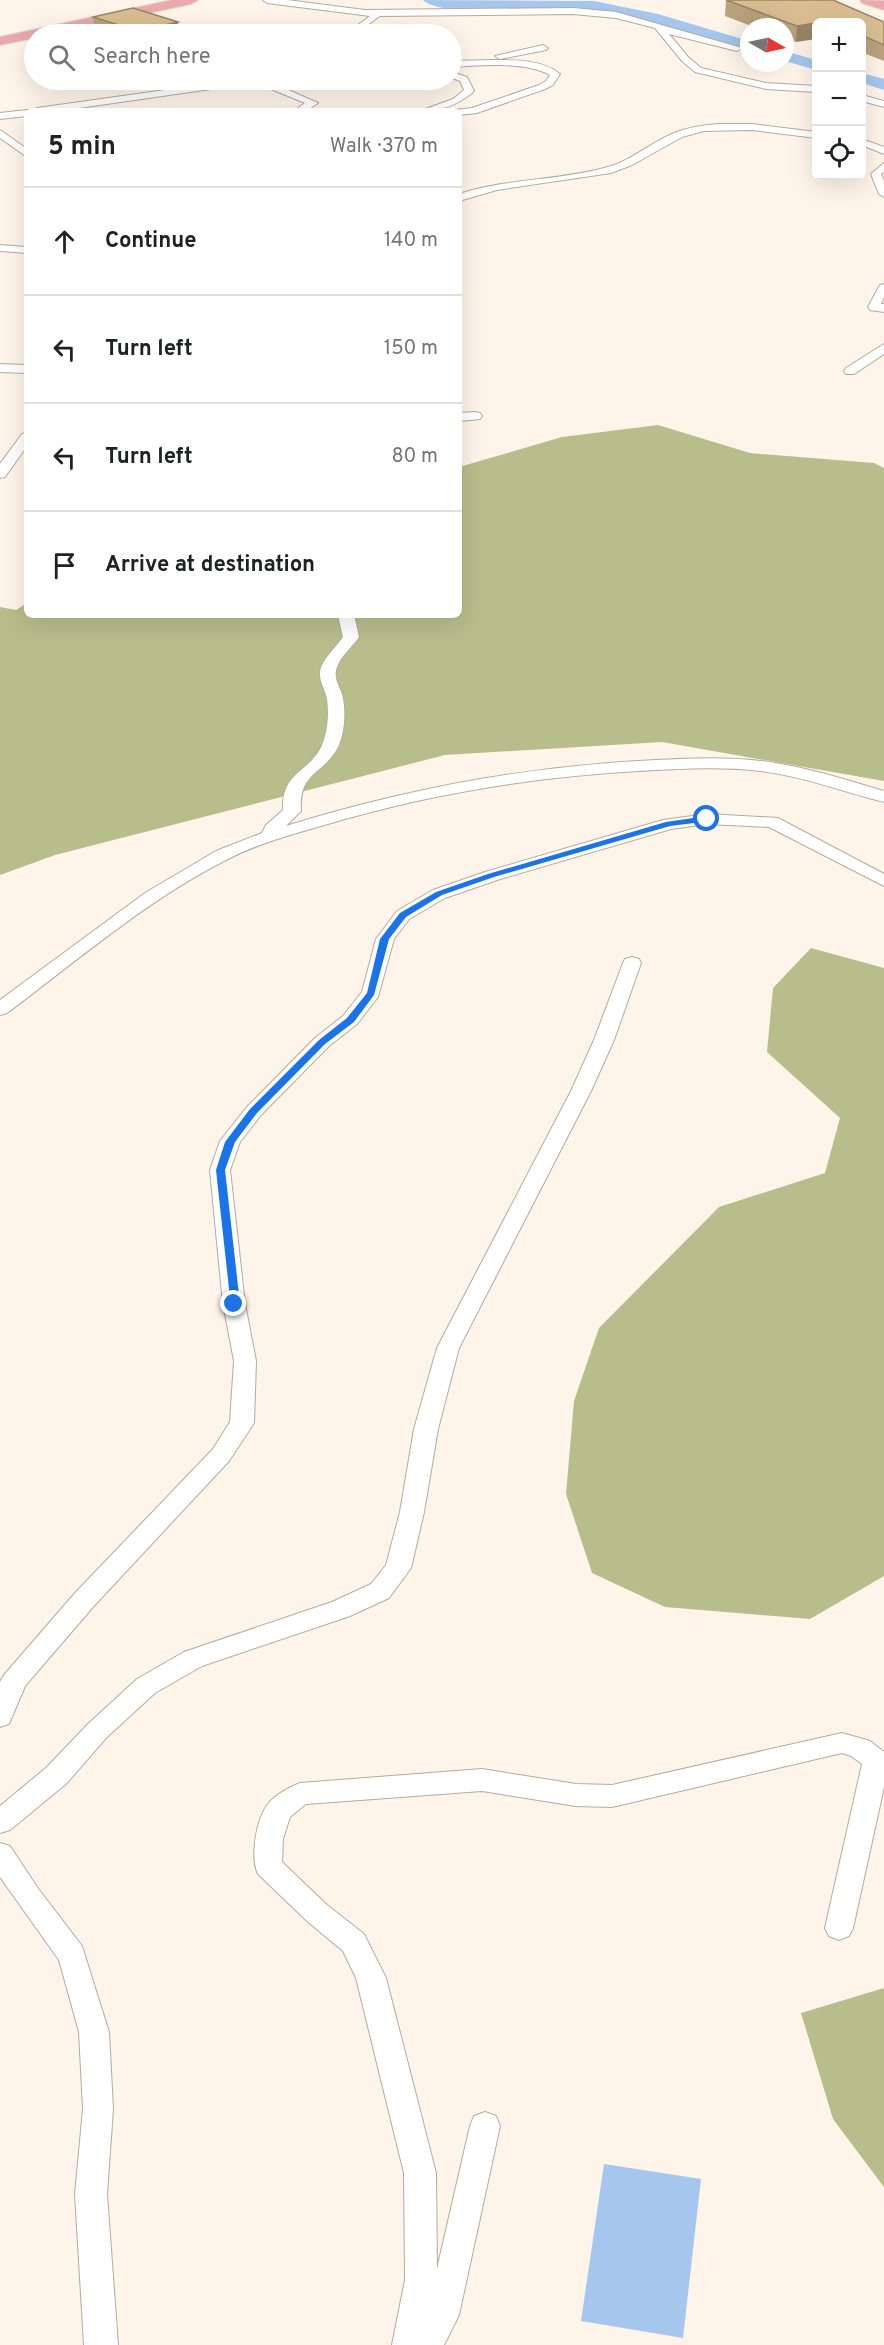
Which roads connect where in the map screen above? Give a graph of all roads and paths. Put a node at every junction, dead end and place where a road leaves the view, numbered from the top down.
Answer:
1 (177, 0) edge
2 (191, 0) edge
3 (267, 0) edge
4 (867, 0) edge
5 (884, 6) edge
6 (374, 13) junction
7 (68, 24) edge
8 (73, 24) edge
9 (364, 24) edge
10 (661, 29) junction
11 (24, 34) edge
12 (24, 34) edge
13 (0, 39) edge
14 (543, 48) dead end
15 (737, 48) dead end
16 (477, 62) junction
17 (462, 63) edge
18 (462, 78) edge
19 (812, 89) edge
20 (186, 90) edge
21 (281, 90) edge
22 (866, 99) edge
23 (100, 102) junction
24 (884, 104) edge
25 (59, 108) edge
26 (109, 108) edge
27 (304, 108) edge
28 (434, 108) edge
29 (24, 112) edge
30 (462, 112) edge
31 (0, 116) edge
32 (0, 134) edge
33 (812, 135) edge
34 (866, 144) edge
35 (884, 151) edge
36 (24, 152) edge
37 (884, 166) edge
38 (884, 194) edge
39 (462, 197) edge
40 (0, 248) edge
41 (24, 250) edge
42 (884, 288) edge
43 (879, 308) edge
44 (881, 321) dead end
45 (884, 348) edge
46 (0, 368) edge
47 (24, 369) edge
48 (850, 371) dead end
49 (475, 416) dead end
50 (462, 417) edge
51 (24, 441) edge
52 (0, 474) edge
53 (347, 618) edge
54 (884, 797) edge
55 (270, 836) junction
56 (884, 881) edge
57 (632, 963) dead end
58 (0, 1008) edge
59 (0, 1717) edge
60 (0, 1822) edge
61 (0, 1854) edge
62 (839, 1928) dead end
63 (485, 2126) dead end
64 (101, 2345) edge
65 (409, 2345) edge
66 (426, 2345) edge

1 - 7 main road
2 - 8 main road
3 - 6 street
4 - 5 main road
6 - 9 street
6 - 10 street
10 - 15 street
10 - 19 street
11 - 13 main road
12 - 13 main road
14 - 16 street
16 - 17 street
16 - 30 street
18 - 28 street
20 - 23 street
21 - 27 street
22 - 24 street
23 - 25 street
23 - 26 street
29 - 31 street
32 - 36 street
33 - 39 street
34 - 35 street
37 - 38 street
40 - 41 street
42 - 43 street
43 - 44 street
45 - 48 street
46 - 47 street
49 - 50 street
51 - 52 street
53 - 55 street
54 - 55 street
55 - 58 street
56 - 59 street
57 - 60 street
61 - 64 street
62 - 65 street
63 - 66 street

